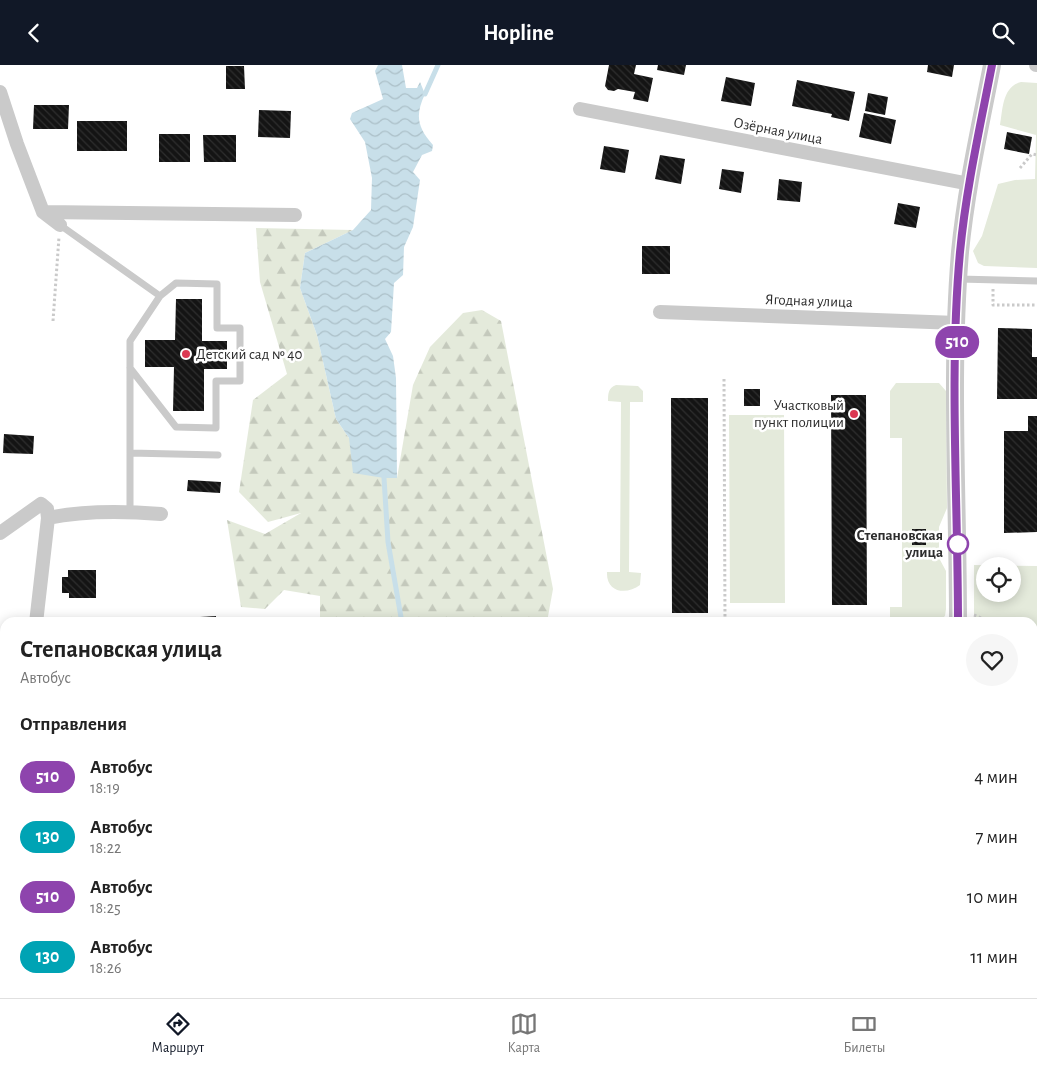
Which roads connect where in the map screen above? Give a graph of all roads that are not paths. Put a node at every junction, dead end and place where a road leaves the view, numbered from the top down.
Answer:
1 (992, 65) edge
2 (0, 92) edge
3 (580, 109) dead end
4 (970, 185) junction
5 (43, 212) junction
6 (295, 215) dead end
7 (60, 225) joint
8 (959, 279) junction
9 (1037, 281) edge
10 (160, 296) junction
11 (660, 312) dead end
12 (958, 323) junction
13 (130, 368) junction
14 (130, 453) junction
15 (218, 455) dead end
16 (130, 511) junction
17 (161, 514) dead end
18 (48, 518) junction
19 (0, 533) edge
20 (37, 617) edge
21 (965, 617) edge

1 - 4 street
2 - 5 street
3 - 4 street, Озёрная улица
4 - 8 street
5 - 6 street
5 - 7 street
7 - 10 lane
8 - 9 lane
8 - 12 street
10 - 13 lane
10 - 13 lane
11 - 12 street, Ягодная улица
12 - 21 street
13 - 14 lane
14 - 15 lane
14 - 16 lane
16 - 17 street
16 - 18 street
18 - 19 street
18 - 20 street

